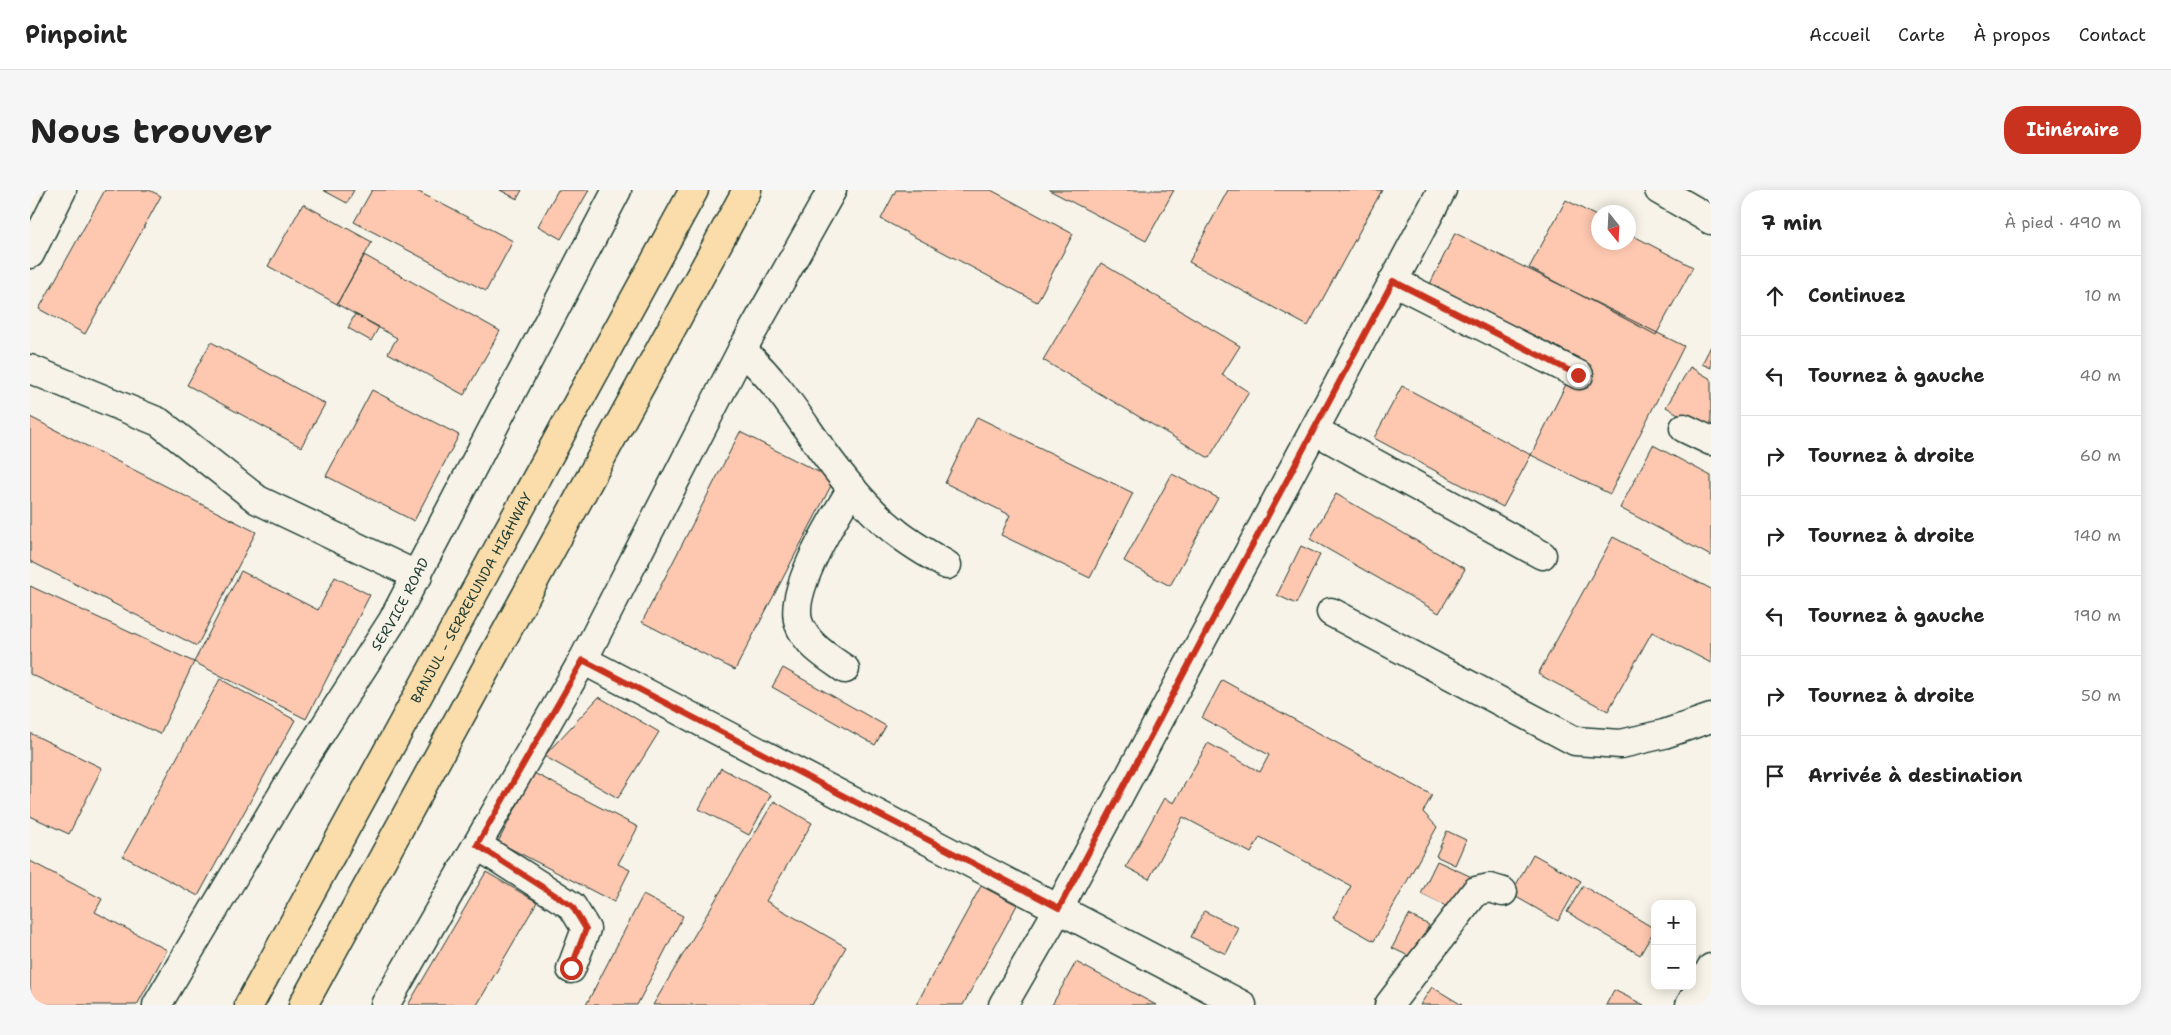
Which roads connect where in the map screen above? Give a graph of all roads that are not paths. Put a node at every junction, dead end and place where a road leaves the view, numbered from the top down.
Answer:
1 (62, 190) edge
2 (617, 190) edge
3 (694, 190) edge
4 (747, 190) edge
5 (832, 190) edge
6 (1442, 190) edge
7 (1659, 190) edge
8 (1711, 220) edge
9 (30, 254) edge
10 (1393, 281) junction
11 (742, 350) junction
12 (30, 369) edge
13 (1578, 375) dead end
14 (1684, 428) dead end
15 (1314, 430) junction
16 (1711, 441) edge
17 (852, 488) junction
18 (1542, 555) dead end
19 (948, 565) dead end
20 (418, 576) junction
21 (1331, 612) dead end
22 (583, 660) junction
23 (845, 670) dead end
24 (1711, 718) edge
25 (477, 845) junction
26 (1503, 892) dead end
27 (1059, 908) junction
28 (571, 968) dead end
29 (1711, 968) edge
30 (157, 1005) edge
31 (249, 1005) edge
32 (303, 1005) edge
33 (385, 1005) edge
34 (1003, 1005) edge
35 (1242, 1005) edge
36 (1389, 1005) edge
37 (1690, 1005) edge

1 - 9 street
2 - 20 street, SERVICE ROAD
3 - 31 highway, BANJUL - SERREKUNDA HIGHWAY
4 - 32 highway
5 - 11 street
6 - 10 street
7 - 8 street
10 - 13 street
10 - 15 street
11 - 17 street
11 - 22 street
12 - 20 street
14 - 16 street
15 - 18 street
15 - 27 street
17 - 19 street
17 - 23 street
20 - 30 street, SERVICE ROAD
21 - 24 street
22 - 25 street
22 - 27 street
25 - 28 street
25 - 33 street
26 - 36 street
27 - 34 street
27 - 35 street
29 - 37 street

